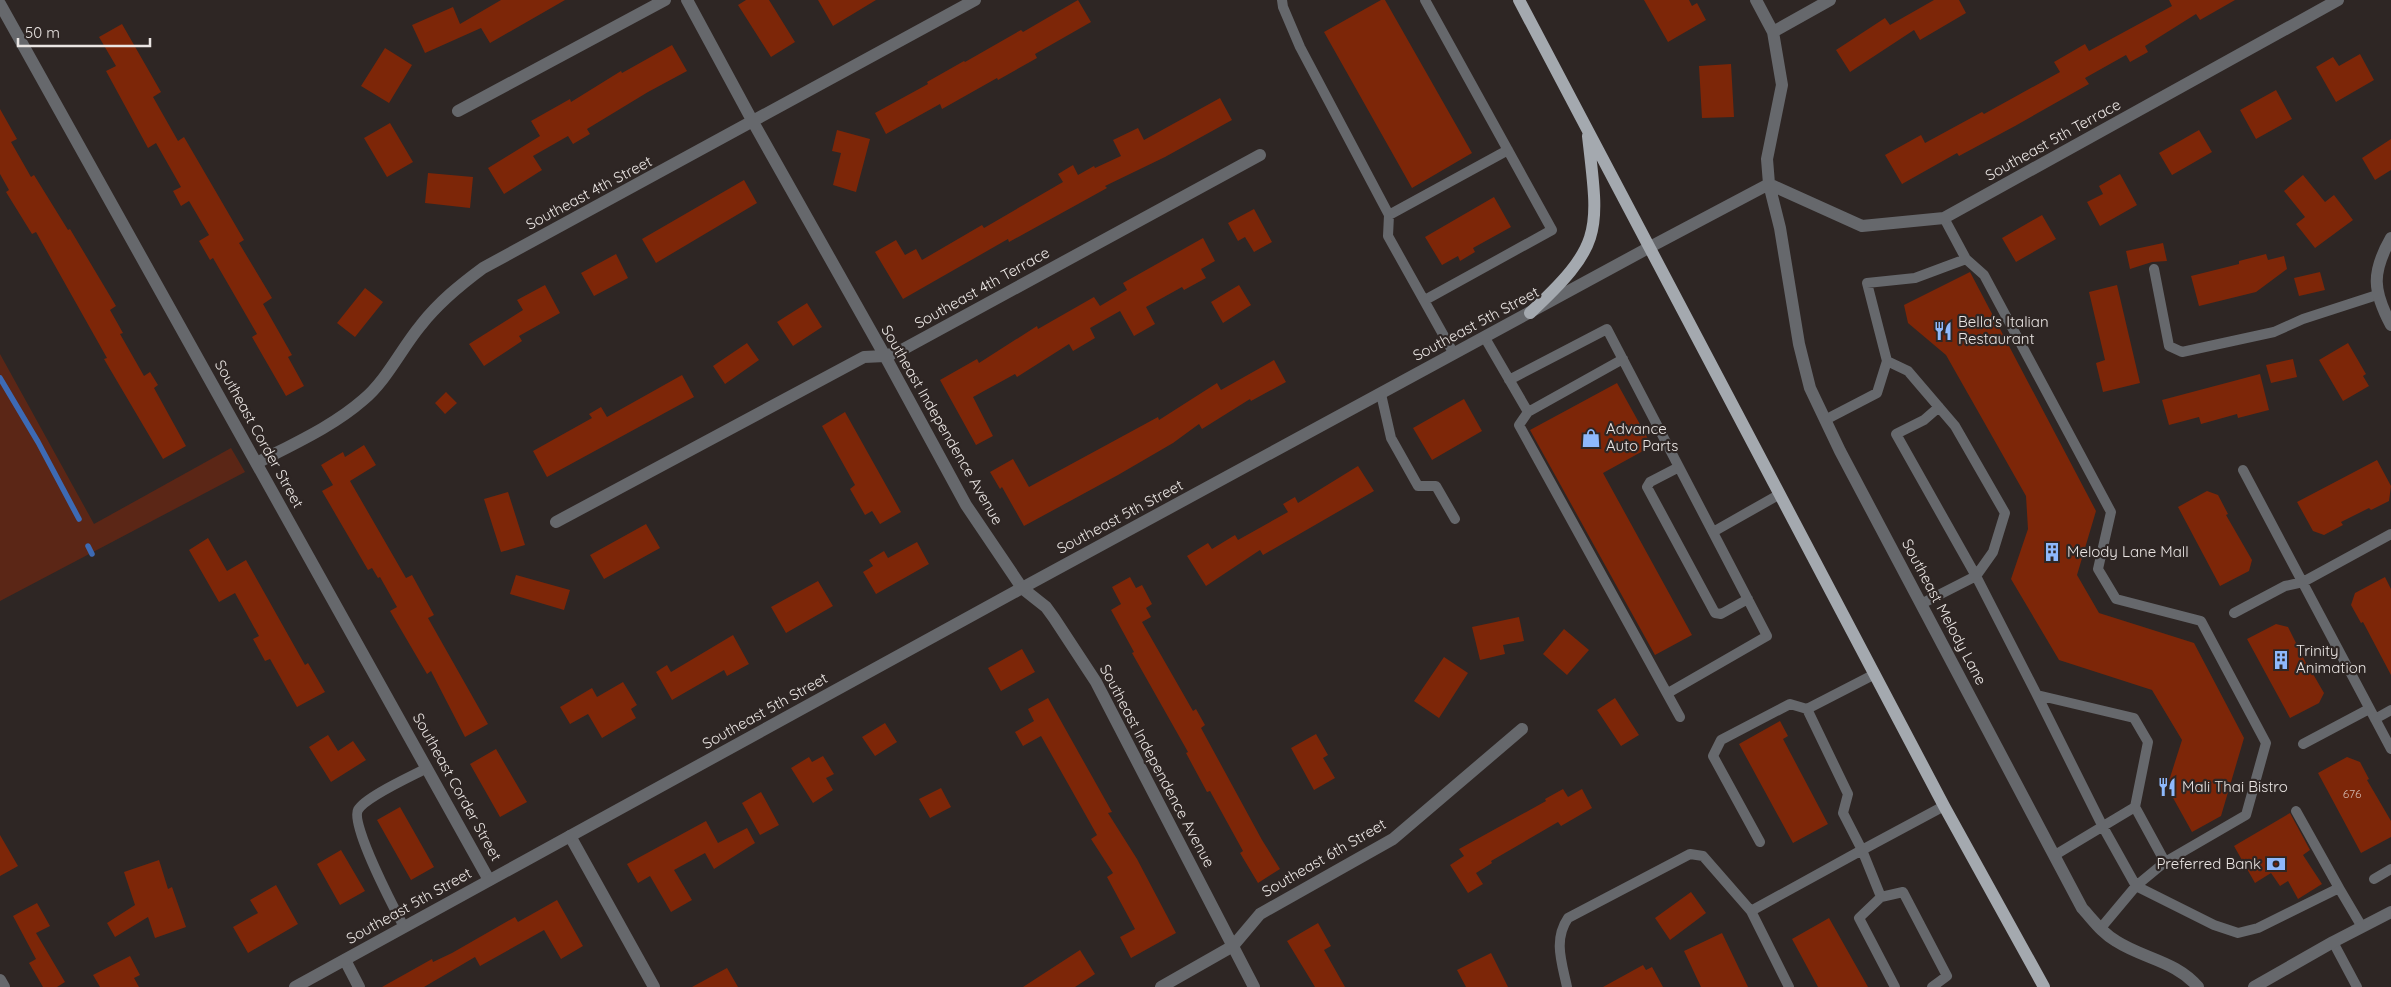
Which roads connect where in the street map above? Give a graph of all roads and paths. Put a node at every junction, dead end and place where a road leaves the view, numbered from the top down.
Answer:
1 (664, 0) edge
2 (686, 0) edge
3 (975, 0) edge
4 (1282, 0) edge
5 (1424, 0) edge
6 (1519, 0) edge
7 (1756, 0) edge
8 (1830, 0) edge
9 (2338, 0) edge
10 (0, 4) edge
11 (1772, 32) junction
12 (458, 112) dead end
13 (753, 122) junction
14 (1587, 128) junction
15 (1508, 150) junction
16 (1260, 155) dead end
17 (1769, 184) junction
18 (1389, 215) junction
19 (1944, 218) junction
20 (2391, 238) edge
21 (1650, 248) junction
22 (1966, 259) junction
23 (2154, 269) dead end
24 (2377, 295) junction
25 (1425, 300) junction
26 (1530, 313) junction
27 (2391, 326) edge
28 (1485, 338) junction
29 (1454, 354) junction
30 (885, 356) junction
31 (1623, 359) junction
32 (1887, 361) junction
33 (1509, 380) junction
34 (1381, 394) junction
35 (1938, 407) junction
36 (1528, 412) junction
37 (1825, 420) junction
38 (257, 463) junction
39 (1679, 467) junction
40 (2243, 470) dead end
41 (1780, 494) junction
42 (1455, 519) dead end
43 (556, 522) dead end
44 (1713, 532) junction
45 (2391, 534) edge
46 (1976, 576) junction
47 (2302, 582) junction
48 (1022, 588) junction
49 (1748, 599) junction
50 (1922, 604) junction
51 (2234, 613) dead end
52 (1875, 674) junction
53 (1668, 693) junction
54 (2037, 695) junction
55 (1807, 709) junction
56 (2370, 709) junction
57 (2391, 710) edge
58 (1680, 717) dead end
59 (2375, 719) junction
60 (1522, 730) dead end
61 (2303, 744) dead end
62 (2391, 749) edge
63 (427, 768) junction
64 (1944, 806) junction
65 (2135, 807) junction
66 (2296, 811) dead end
67 (2103, 827) junction
68 (570, 836) junction
69 (1760, 842) dead end
70 (1862, 850) junction
71 (2055, 855) junction
72 (2165, 862) junction
73 (2391, 870) edge
74 (2374, 879) dead end
75 (490, 880) junction
76 (2136, 886) junction
77 (2339, 888) junction
78 (1882, 897) junction
79 (1751, 911) junction
80 (2391, 912) edge
81 (404, 927) junction
82 (2362, 927) junction
83 (2100, 929) junction
84 (2333, 942) junction
85 (1233, 946) junction
86 (345, 960) junction
87 (0, 980) edge
88 (4, 987) edge
89 (295, 987) edge
90 (360, 987) edge
91 (654, 987) edge
92 (1161, 987) edge
93 (1254, 987) edge
94 (1567, 987) edge
95 (1789, 987) edge
96 (1894, 987) edge
97 (1932, 987) edge
98 (2044, 987) edge
99 (2198, 987) edge
100 (2254, 987) edge
101 (2357, 987) edge

1 - 12 street
2 - 13 street, Southeast Independence Avenue
3 - 13 street, Southeast 4th Street
4 - 18 lane
5 - 15 lane
6 - 14 main road
7 - 11 street
8 - 11 street
9 - 19 street, Southeast 5th Terrace
10 - 38 street, Southeast Corder Street
11 - 17 street
13 - 30 street, Southeast Independence Avenue
13 - 38 street, Southeast 4th Street
14 - 21 main road
14 - 26 main road
15 - 18 lane
15 - 25 lane
16 - 30 street, Southeast 4th Terrace
17 - 19 street, Southeast 5th Terrace
17 - 21 street, Southeast 5th Street
17 - 37 street, Southeast Melody Lane
18 - 25 lane
19 - 22 lane
20 - 24 street
21 - 26 street, Southeast 5th Street
21 - 41 main road
22 - 32 lane
22 - 72 lane
23 - 24 lane
24 - 27 street
25 - 29 lane
26 - 28 street, Southeast 5th Street
28 - 29 street, Southeast 5th Street
28 - 33 lane
29 - 34 street, Southeast 5th Street
30 - 43 street, Southeast 4th Terrace
30 - 48 street, Southeast Independence Avenue
31 - 33 lane
31 - 36 lane
31 - 39 lane
32 - 35 lane
32 - 37 lane
33 - 36 lane
34 - 42 lane
34 - 48 street, Southeast 5th Street
35 - 46 lane
35 - 46 lane
36 - 53 lane
37 - 50 street, Southeast Melody Lane
38 - 63 street, Southeast Corder Street
39 - 44 lane
39 - 49 lane
40 - 47 lane
41 - 44 lane
41 - 52 main road
44 - 49 lane
45 - 47 lane
46 - 50 lane
46 - 54 lane
47 - 51 lane
47 - 56 lane
48 - 68 street, Southeast 5th Street
48 - 85 street, Southeast Independence Avenue
49 - 53 lane
50 - 71 street, Southeast Melody Lane
52 - 55 lane
52 - 64 main road
53 - 58 lane
54 - 65 lane
54 - 67 lane
55 - 69 lane
55 - 70 lane
56 - 59 lane
56 - 61 lane
57 - 59 lane
59 - 62 lane
60 - 85 street, Southeast 6th Street
63 - 75 street, Southeast Corder Street
63 - 81 lane
64 - 70 lane
64 - 98 main road
65 - 67 lane
65 - 72 lane
66 - 77 lane
67 - 71 lane
67 - 76 lane
68 - 75 street, Southeast 5th Street
68 - 91 street
70 - 78 lane
70 - 79 lane
71 - 83 street, Southeast Melody Lane
72 - 76 lane
73 - 74 lane
75 - 81 street, Southeast 5th Street
76 - 77 lane
76 - 83 lane
77 - 82 lane
78 - 96 lane
78 - 97 lane
79 - 94 lane
79 - 95 lane
80 - 82 street
81 - 86 street, Southeast 5th Street
82 - 84 street
83 - 99 street, Southeast Melody Lane
84 - 100 street
84 - 101 lane
85 - 92 street, Southeast 6th Street
85 - 93 street, Southeast Independence Avenue
86 - 89 street, Southeast 5th Street
86 - 90 street
87 - 88 street

